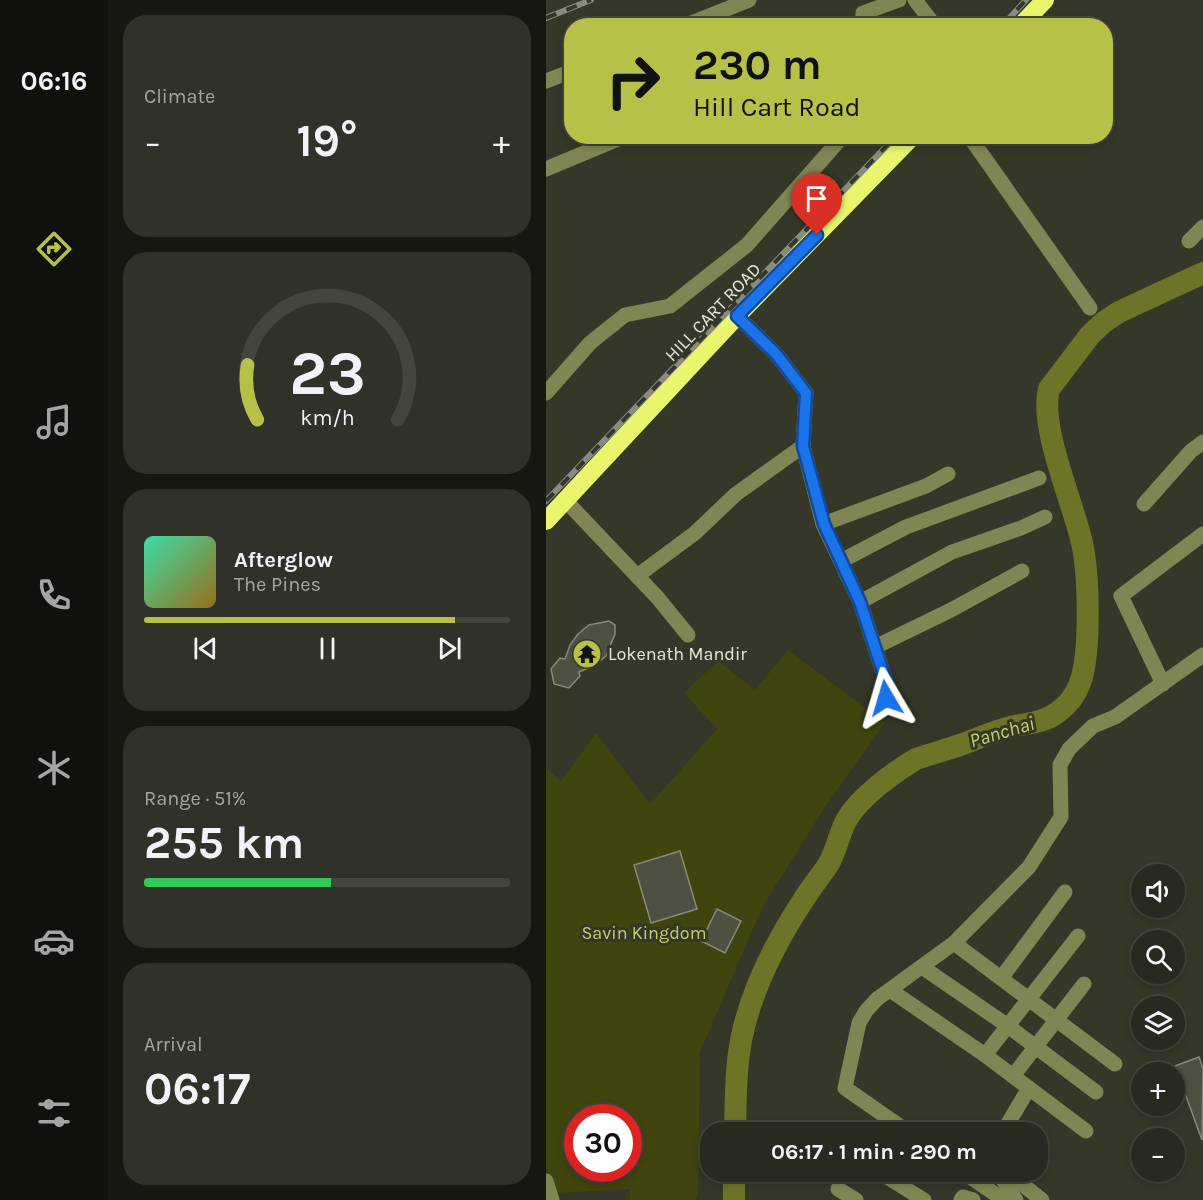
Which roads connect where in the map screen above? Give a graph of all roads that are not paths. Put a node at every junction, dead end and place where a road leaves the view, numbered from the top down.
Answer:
1 (749, 0) edge
2 (899, 0) edge
3 (915, 0) edge
4 (1045, 0) edge
5 (881, 3) edge
6 (704, 18) edge
7 (863, 18) edge
8 (929, 18) edge
9 (1028, 18) edge
10 (564, 74) edge
11 (546, 81) edge
12 (606, 144) edge
13 (836, 144) edge
14 (905, 144) edge
15 (975, 144) edge
16 (546, 169) edge
17 (1203, 227) edge
18 (1189, 241) dead end
19 (1090, 308) dead end
20 (737, 316) junction
21 (546, 393) edge
22 (1203, 442) edge
23 (803, 446) junction
24 (948, 474) dead end
25 (1039, 478) dead end
26 (566, 500) junction
27 (1144, 504) dead end
28 (1045, 517) dead end
29 (546, 521) edge
30 (824, 524) junction
31 (1203, 534) edge
32 (841, 561) junction
33 (1022, 571) dead end
34 (637, 576) junction
35 (860, 602) junction
36 (688, 635) dead end
37 (875, 648) junction
38 (1203, 655) edge
39 (1163, 684) junction
40 (877, 713) dead end
41 (1065, 892) dead end
42 (1078, 936) dead end
43 (954, 943) junction
44 (922, 967) junction
45 (1002, 977) junction
46 (1084, 984) dead end
47 (890, 990) junction
48 (1030, 998) junction
49 (1057, 1019) junction
50 (1008, 1026) junction
51 (1036, 1047) junction
52 (986, 1055) junction
53 (1115, 1064) dead end
54 (1013, 1076) junction
55 (1029, 1088) junction
56 (1096, 1092) dead end
57 (894, 1122) edge
58 (1009, 1122) edge
59 (1086, 1131) dead end
60 (546, 1181) edge
61 (895, 1182) edge
62 (978, 1182) edge
63 (1004, 1182) edge
64 (1020, 1182) edge
65 (838, 1189) dead end
66 (552, 1200) edge
67 (856, 1200) edge
68 (924, 1200) edge
69 (962, 1200) edge
70 (973, 1200) edge
71 (1004, 1200) edge
72 (1016, 1200) edge
73 (1042, 1200) edge

1 - 6 street
2 - 5 street
3 - 8 street
4 - 9 highway
5 - 7 street
10 - 11 street
12 - 16 street
13 - 21 street
14 - 20 highway, HILL CART ROAD
15 - 19 street
17 - 18 street
20 - 23 street
20 - 26 highway, HILL CART ROAD
22 - 27 street
23 - 30 street
23 - 34 street
24 - 30 street
25 - 32 street
26 - 29 highway, HILL CART ROAD
26 - 34 street
28 - 35 street
30 - 32 street
31 - 39 street
32 - 35 street
33 - 37 street
34 - 36 street
35 - 37 street
37 - 40 street
38 - 39 street
39 - 43 street
41 - 45 street
42 - 48 street
43 - 44 street
43 - 45 street
44 - 47 street
44 - 50 street
45 - 48 street
46 - 49 street
47 - 52 street
47 - 57 street
48 - 49 street
48 - 50 street
49 - 51 street
49 - 53 street
50 - 51 street
50 - 52 street
51 - 54 street
51 - 56 street
52 - 54 street
54 - 55 street
55 - 58 street
55 - 59 street
60 - 66 street
61 - 68 street
62 - 71 street
63 - 72 street
64 - 73 street
65 - 67 street
69 - 70 street

